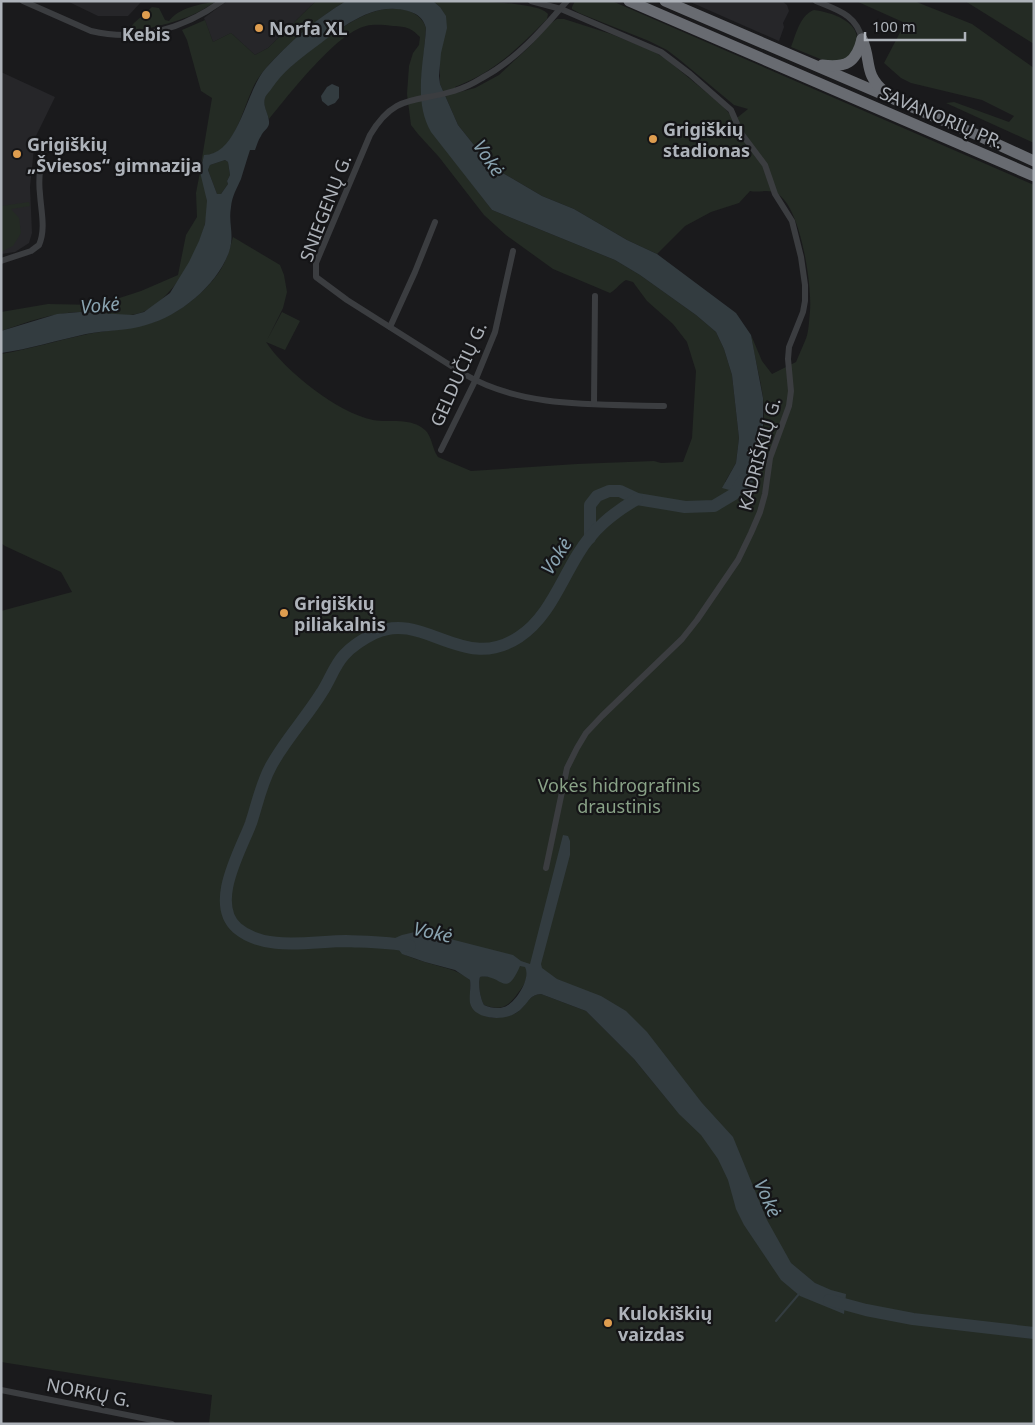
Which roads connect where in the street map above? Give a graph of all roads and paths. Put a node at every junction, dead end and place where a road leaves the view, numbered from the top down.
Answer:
1 (23, 1) edge
2 (222, 1) edge
3 (531, 1) edge
4 (567, 1) edge
5 (629, 1) edge
6 (665, 1) edge
7 (816, 1) edge
8 (695, 2) dead end
9 (681, 8) junction
10 (561, 9) junction
11 (862, 39) junction
12 (805, 62) junction
13 (895, 100) junction
14 (43, 151) dead end
15 (1034, 161) edge
16 (1034, 176) edge
17 (435, 222) dead end
18 (513, 251) dead end
19 (1, 261) edge
20 (595, 296) dead end
21 (390, 327) junction
22 (475, 381) junction
23 (594, 404) junction
24 (664, 406) dead end
25 (441, 450) dead end
26 (546, 868) dead end
27 (1, 1390) edge
28 (172, 1424) edge

1 - 2 street
3 - 10 street, KADRIŠKIŲ G.
4 - 10 street, SNIEGENŲ G.
5 - 16 highway, SAVANORIŲ PR.
6 - 9 highway
7 - 11 street
8 - 9 highway
9 - 12 highway
10 - 21 street, SNIEGENŲ G.
10 - 26 street, KADRIŠKIŲ G.
11 - 12 highway
11 - 13 highway
12 - 13 highway
13 - 15 highway
14 - 19 street
17 - 21 street
18 - 22 street, GELDUČIŲ G.
20 - 23 street
21 - 22 street, SNIEGENŲ G.
22 - 23 street, SNIEGENŲ G.
22 - 25 street, GELDUČIŲ G.
23 - 24 street, SNIEGENŲ G.
27 - 28 street, NORKŲ G.

